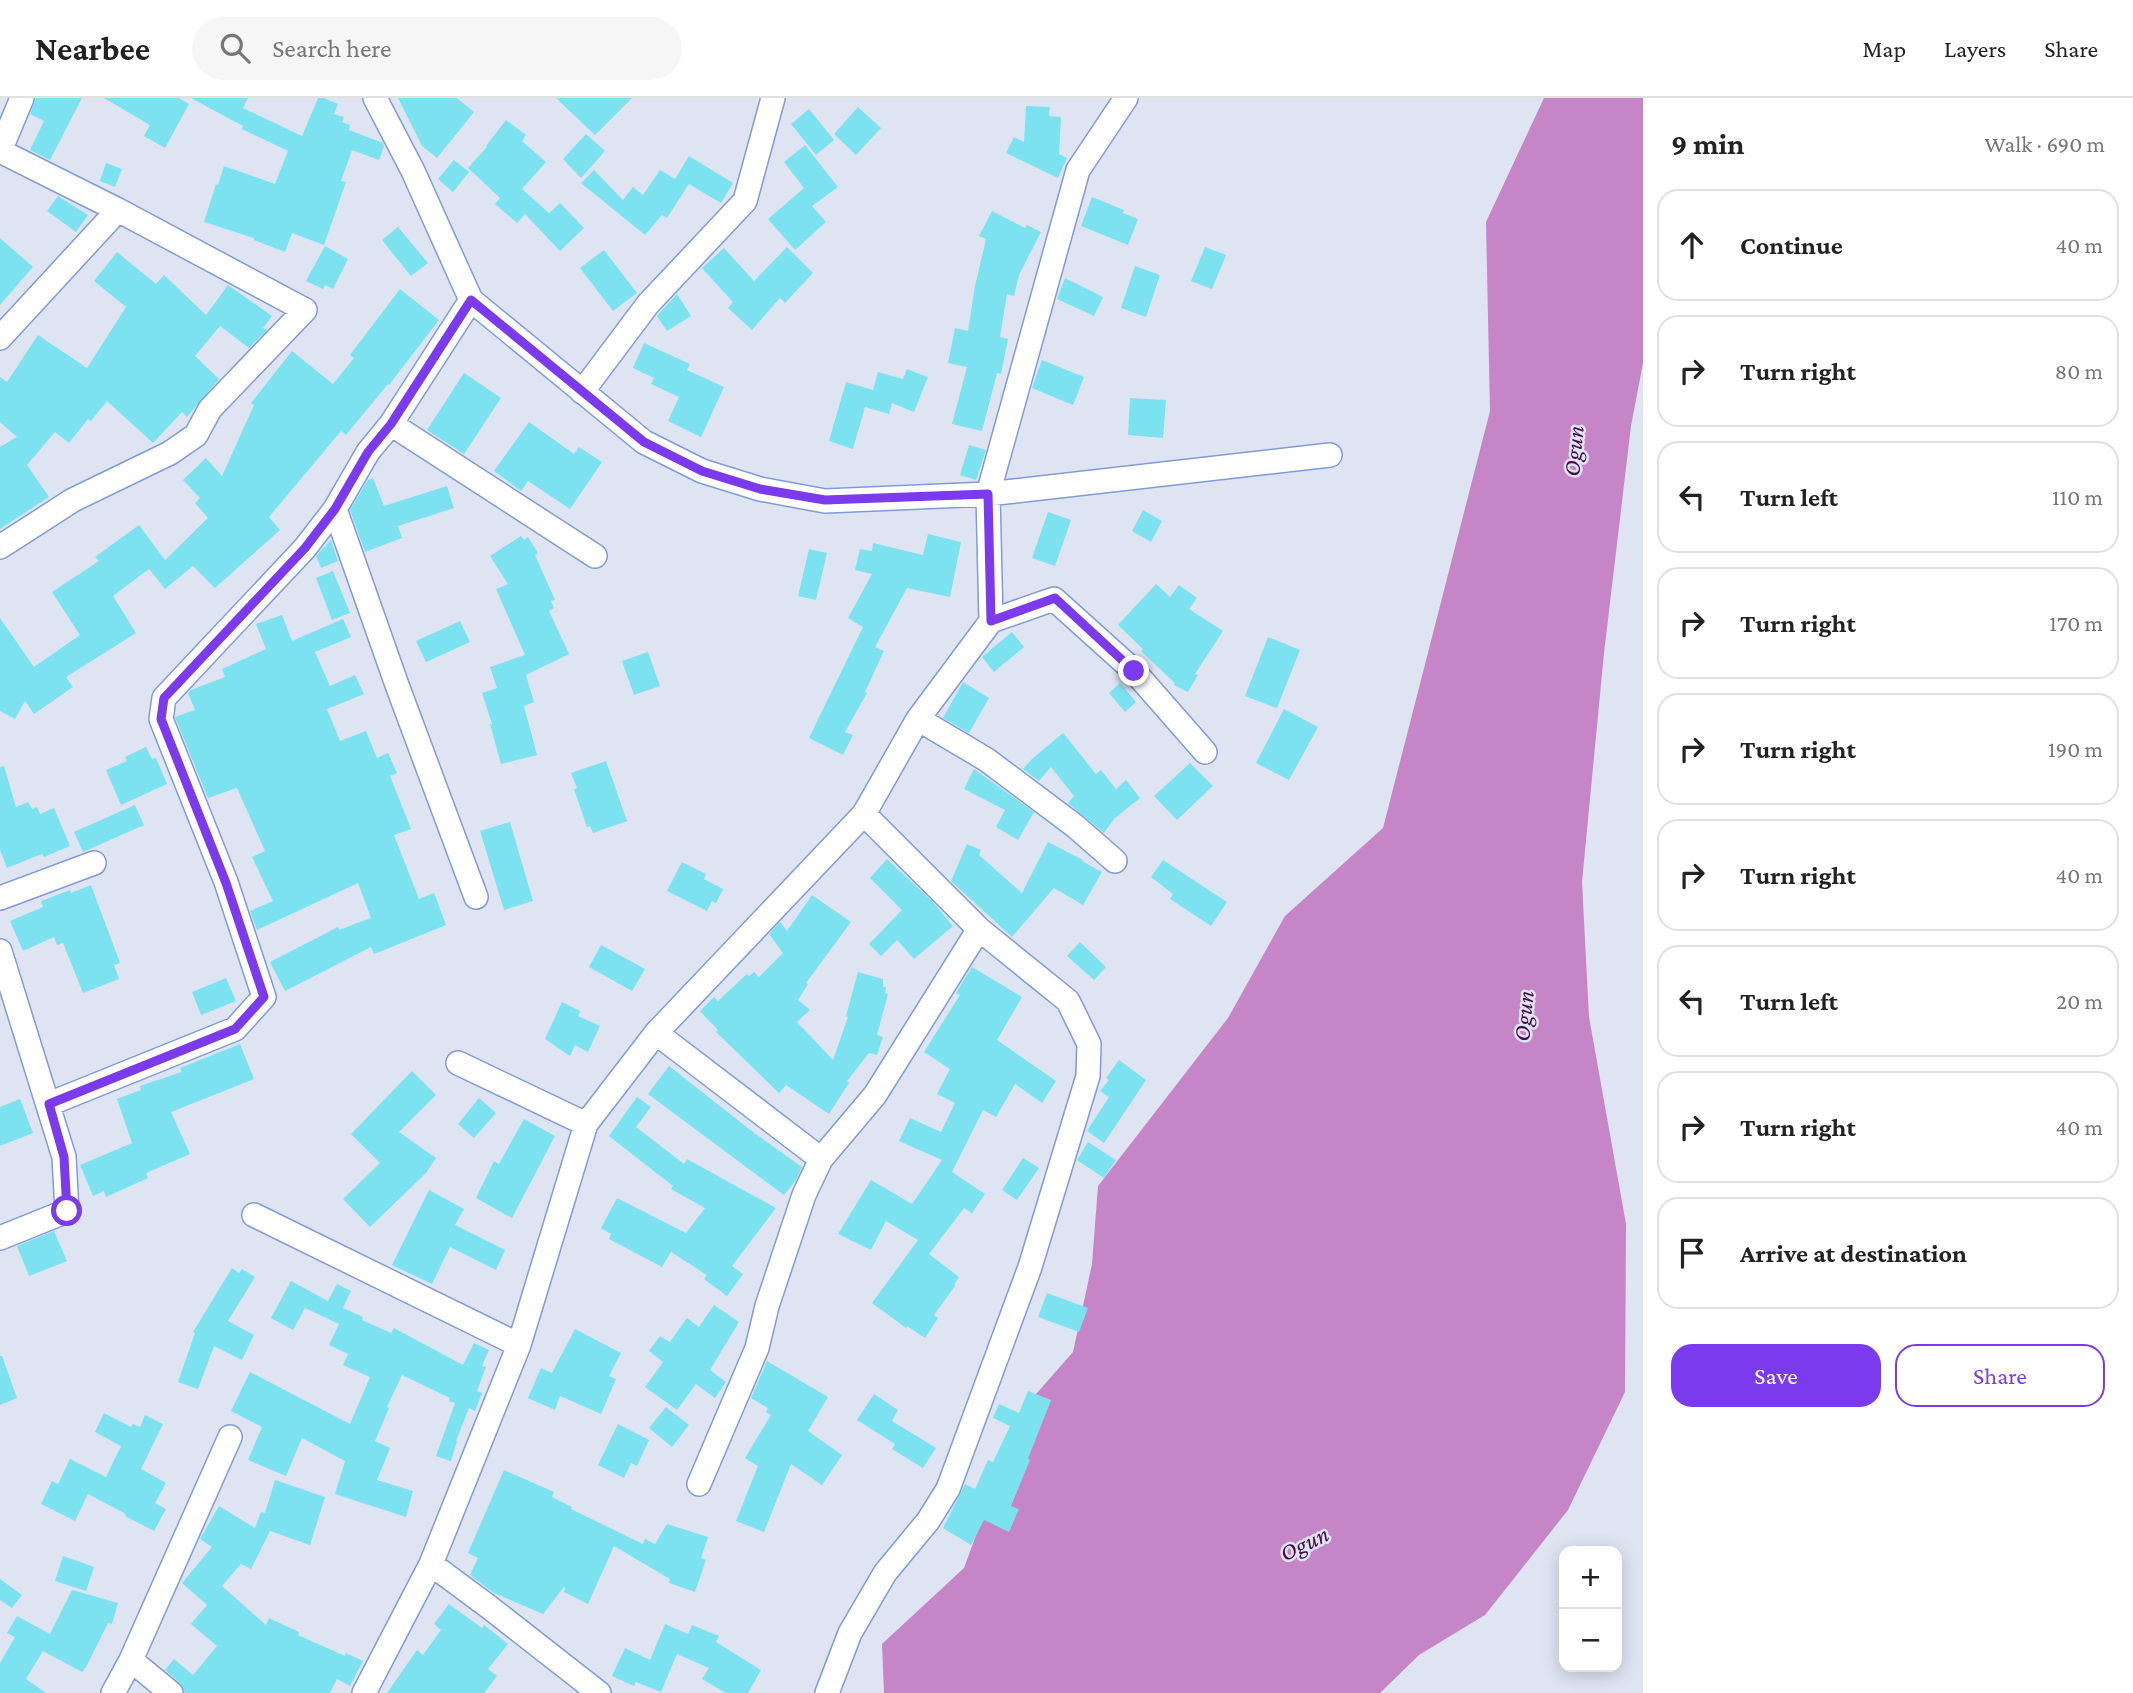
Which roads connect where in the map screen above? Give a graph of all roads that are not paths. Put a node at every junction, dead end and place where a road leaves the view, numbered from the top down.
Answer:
1 (23, 98) edge
2 (375, 98) edge
3 (773, 98) edge
4 (1126, 98) edge
5 (0, 151) edge
6 (118, 210) junction
7 (471, 300) junction
8 (0, 338) edge
9 (582, 392) junction
10 (391, 424) junction
11 (1330, 456) dead end
12 (988, 494) junction
13 (335, 509) junction
14 (0, 547) edge
15 (595, 556) dead end
16 (991, 621) junction
17 (918, 719) junction
18 (1205, 752) dead end
19 (864, 814) junction
20 (1115, 861) dead end
21 (94, 863) dead end
22 (476, 897) dead end
23 (0, 898) edge
24 (979, 929) junction
25 (0, 951) edge
26 (656, 1033) junction
27 (458, 1063) dead end
28 (49, 1104) junction
29 (586, 1124) junction
30 (821, 1159) junction
31 (254, 1215) dead end
32 (0, 1238) edge
33 (519, 1345) junction
34 (230, 1437) dead end
35 (699, 1484) dead end
36 (430, 1564) junction
37 (131, 1660) junction
38 (113, 1693) edge
39 (171, 1693) edge
40 (364, 1693) edge
41 (598, 1693) edge
42 (827, 1693) edge

1 - 5 street
2 - 7 street
3 - 9 street
4 - 12 street
5 - 6 street
6 - 8 street
6 - 14 street
7 - 9 street
7 - 10 street
9 - 12 street
10 - 13 street
10 - 15 street
11 - 12 street
12 - 16 street
13 - 22 street
13 - 28 street
16 - 17 street
16 - 18 street
17 - 19 street
17 - 20 street
19 - 24 street
19 - 26 street
21 - 23 street
24 - 30 street
24 - 42 street
25 - 28 street
26 - 29 street
26 - 30 street
27 - 29 street
28 - 32 street
29 - 33 street
30 - 35 street
31 - 33 street
33 - 36 street
34 - 37 street
36 - 40 street
36 - 41 street
37 - 38 street
37 - 39 street

